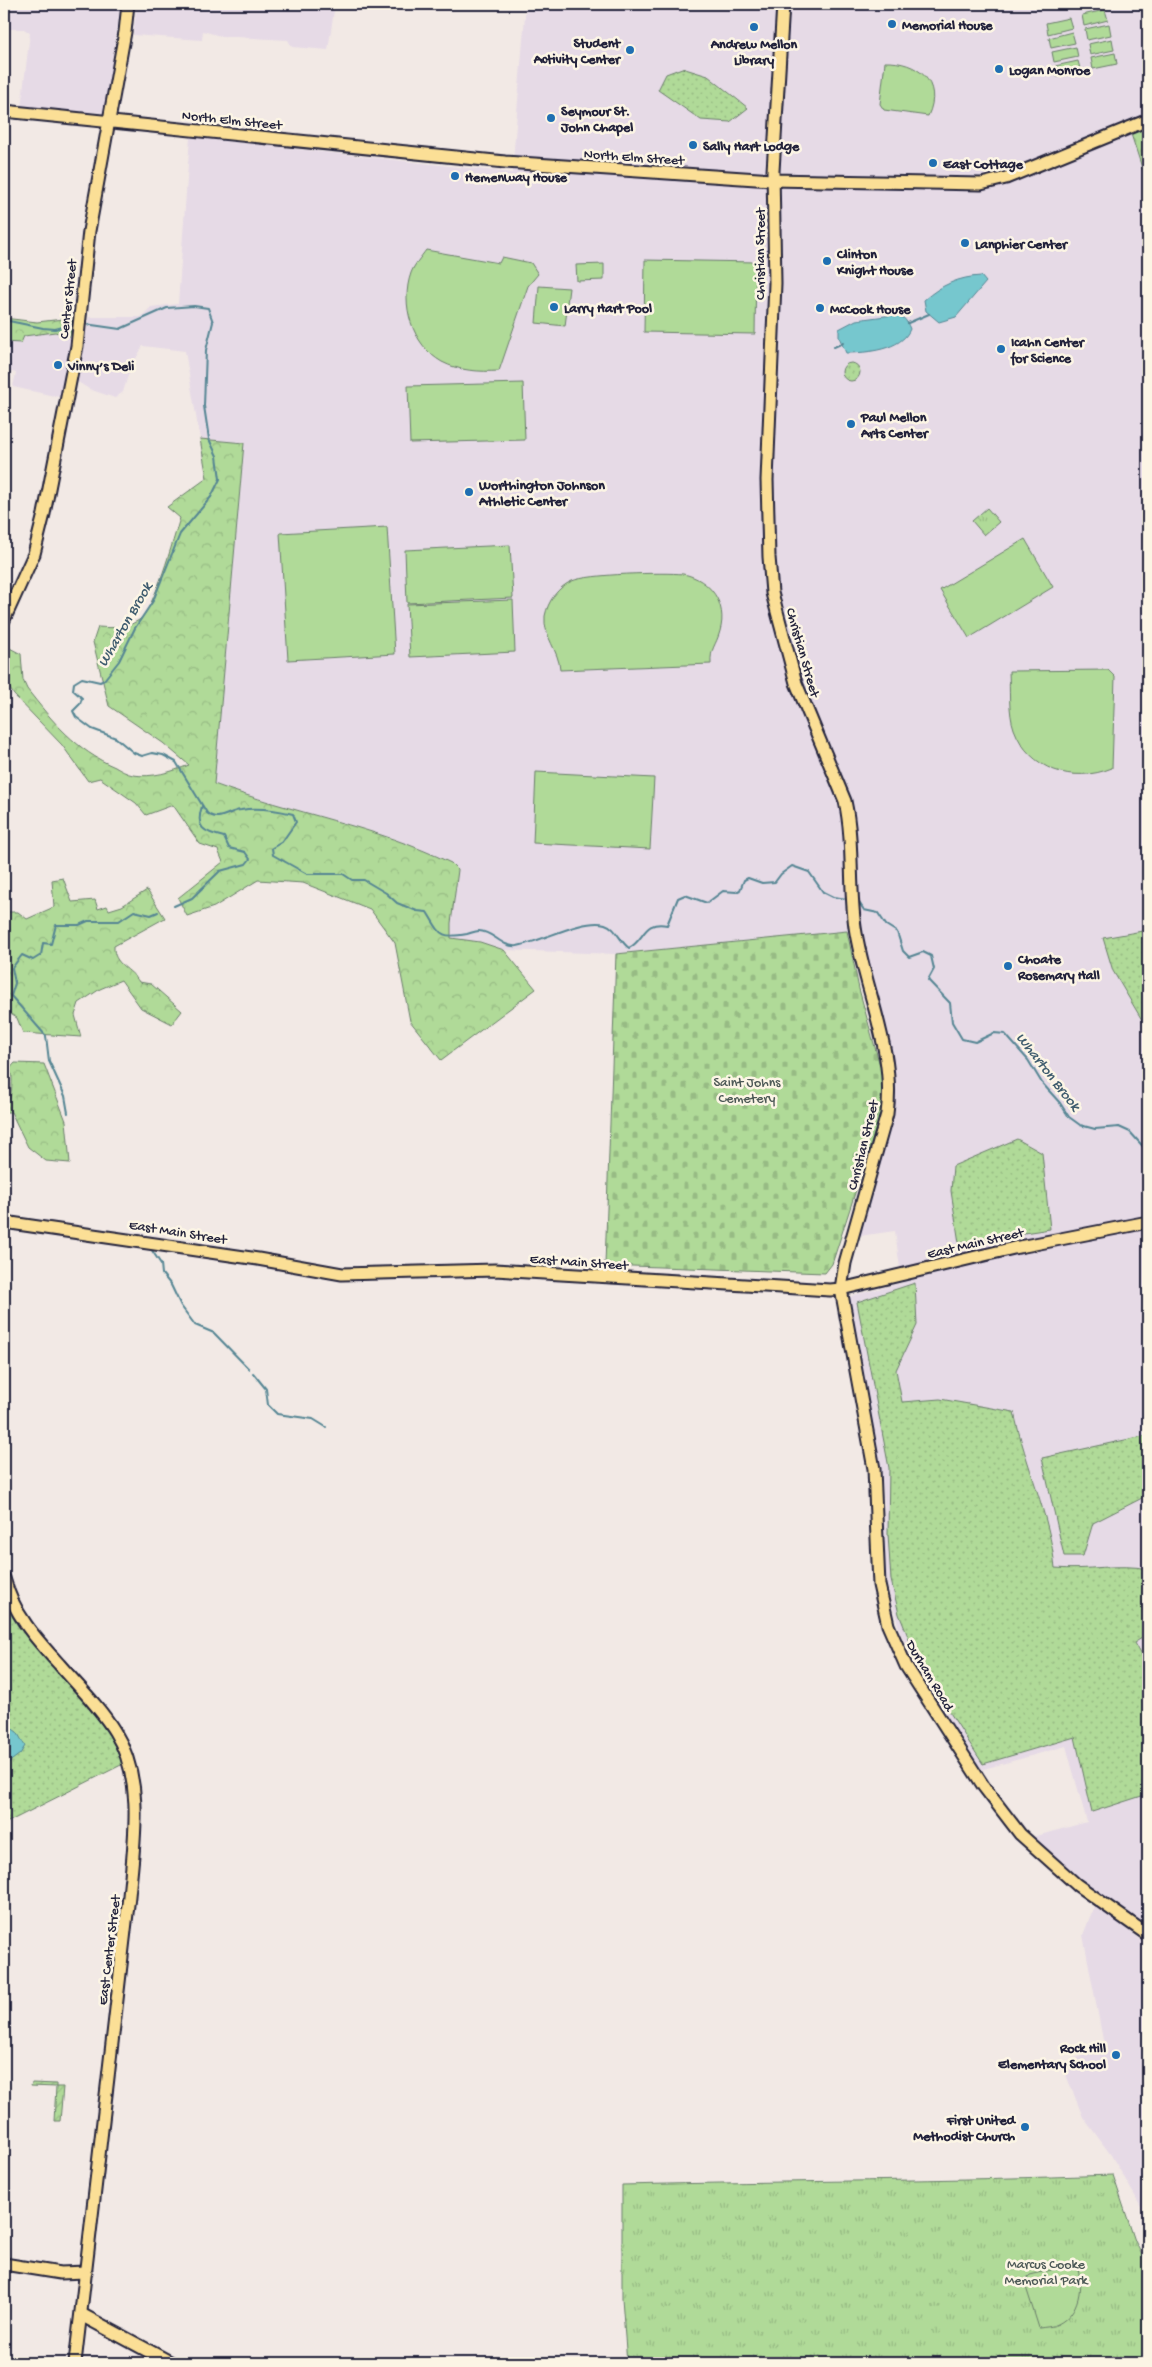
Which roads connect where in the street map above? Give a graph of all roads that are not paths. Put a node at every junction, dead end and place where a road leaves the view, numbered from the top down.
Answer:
1 (128, 4) edge
2 (783, 4) edge
3 (4, 111) edge
4 (1148, 120) edge
5 (108, 121) junction
6 (772, 180) junction
7 (4, 620) edge
8 (4, 1222) edge
9 (1148, 1222) edge
10 (841, 1289) junction
11 (4, 1578) edge
12 (1148, 1935) edge
13 (4, 2264) edge
14 (86, 2272) junction
15 (82, 2315) junction
16 (75, 2363) edge
17 (171, 2363) edge

1 - 5 main road, Center Street
2 - 6 main road, Christian Street
3 - 5 main road, North Elm Street
4 - 6 main road, North Elm Street
5 - 6 main road, North Elm Street
5 - 7 main road, Center Street
6 - 10 main road, Christian Street
8 - 10 main road, East Main Street
9 - 10 main road, East Main Street
10 - 12 main road, Durham Road
11 - 14 main road, East Center Street
13 - 14 main road
14 - 15 main road, East Center Street
15 - 16 main road, East Center Street
15 - 17 highway

